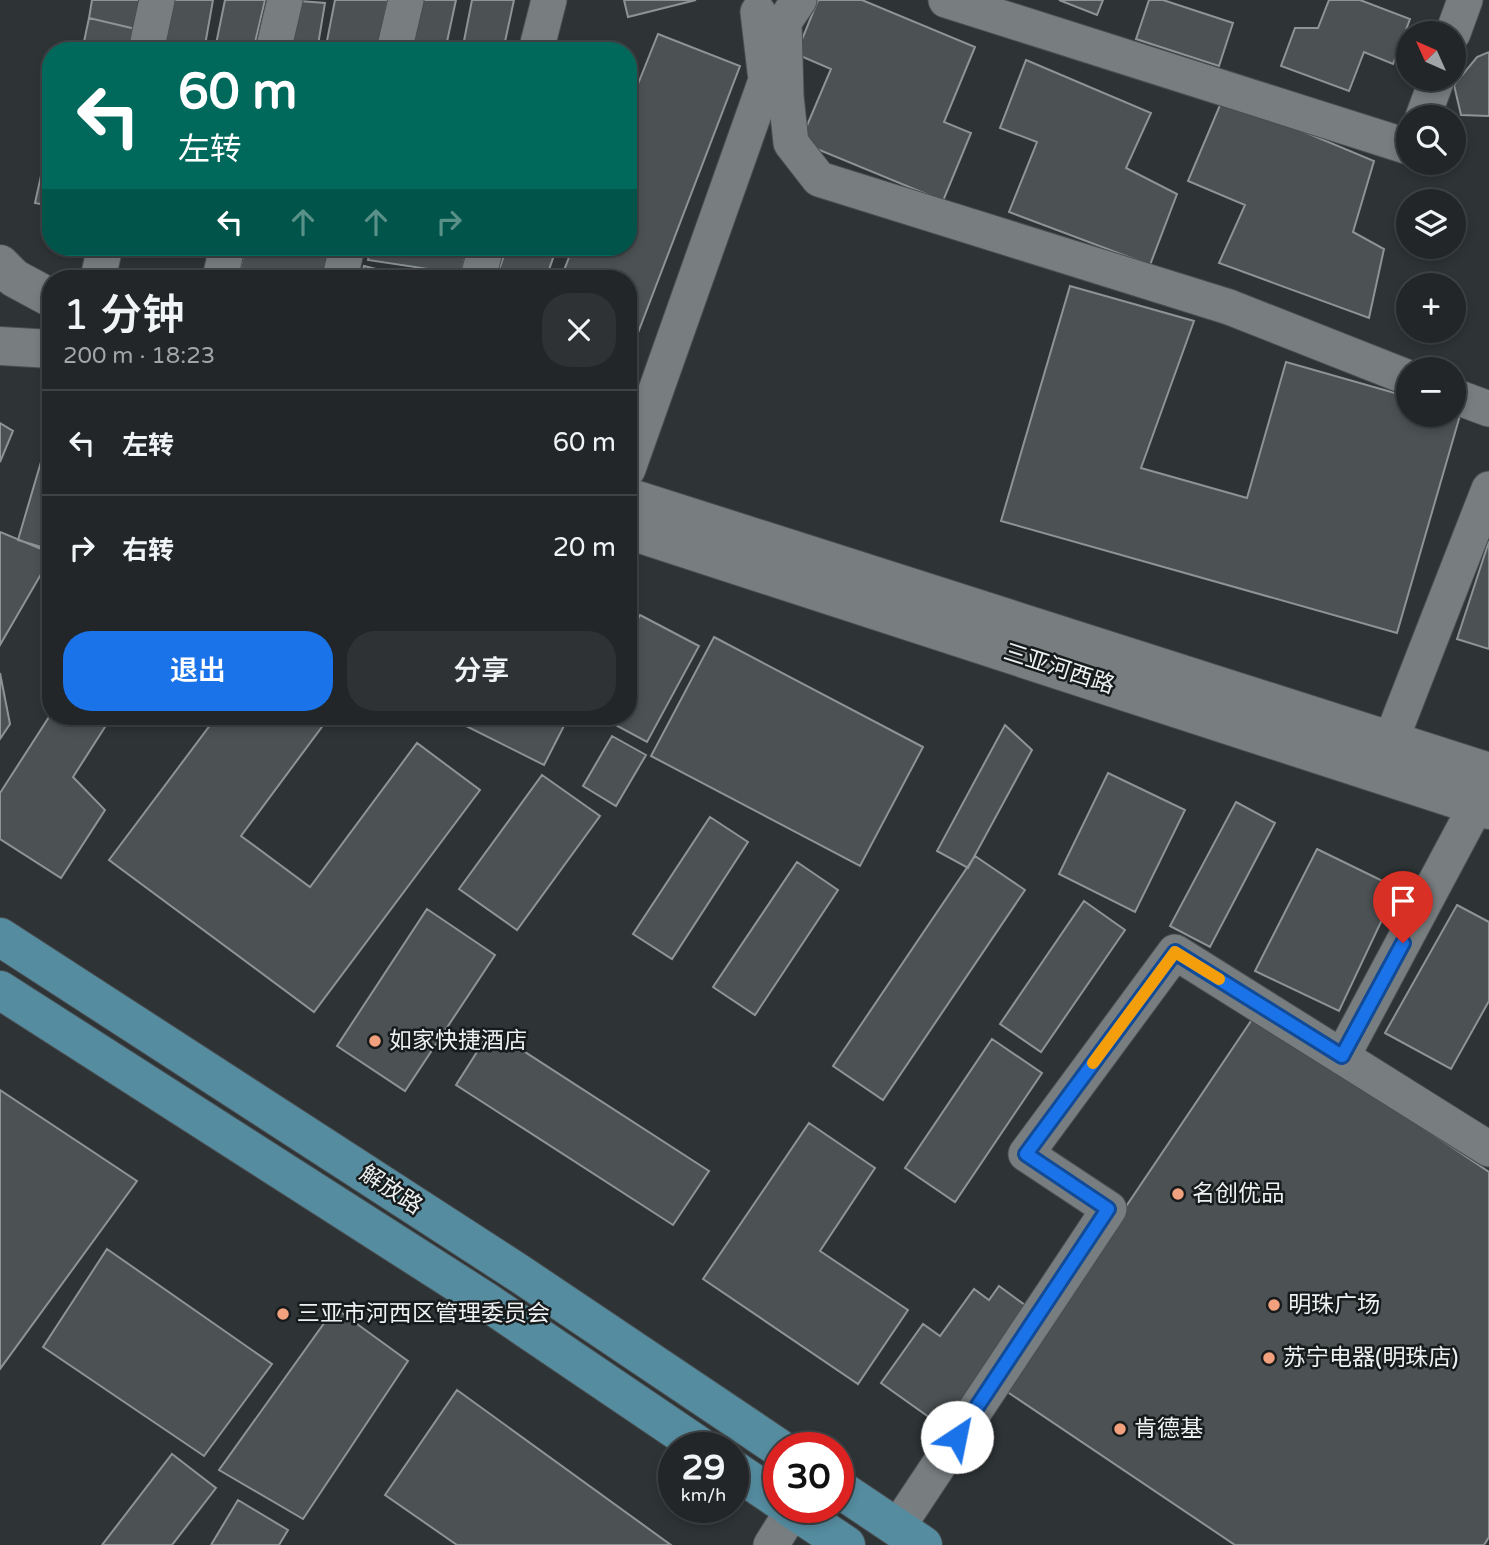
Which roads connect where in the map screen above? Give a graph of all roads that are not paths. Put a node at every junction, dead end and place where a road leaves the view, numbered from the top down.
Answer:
1 (157, 0) edge
2 (285, 0) edge
3 (406, 0) edge
4 (549, 0) edge
5 (799, 0) edge
6 (946, 0) edge
7 (1465, 0) edge
8 (758, 12) dead end
9 (1457, 21) edge
10 (148, 42) edge
11 (275, 42) edge
12 (396, 42) edge
13 (538, 42) edge
14 (1396, 143) edge
15 (7, 271) edge
16 (42, 292) edge
17 (0, 346) edge
18 (42, 348) edge
19 (1396, 373) edge
20 (1466, 400) edge
21 (1489, 409) edge
22 (637, 445) edge
23 (1489, 489) edge
24 (637, 500) edge
25 (637, 533) edge
26 (1391, 740) junction
27 (1485, 796) edge
28 (0, 937) edge
29 (0, 990) edge
30 (1342, 1056) junction
31 (1489, 1149) edge
32 (679, 1432) edge
33 (763, 1437) edge
34 (854, 1499) edge
35 (780, 1523) edge
36 (813, 1523) edge
37 (910, 1536) edge
38 (771, 1545) edge
39 (846, 1545) edge

1 - 10 street
2 - 11 street
3 - 12 street
4 - 13 street
5 - 19 street
6 - 14 street
7 - 9 street
8 - 22 street
15 - 16 main road
17 - 18 main road
20 - 21 street
23 - 26 street
24 - 26 main road, 三亚河西路
25 - 27 main road, 三亚河西路
26 - 27 main road, 三亚河西路
27 - 30 street
28 - 33 main road, 解放路
29 - 32 main road, 解放路
30 - 31 street
30 - 37 street
34 - 37 main road
35 - 38 street
36 - 39 main road

